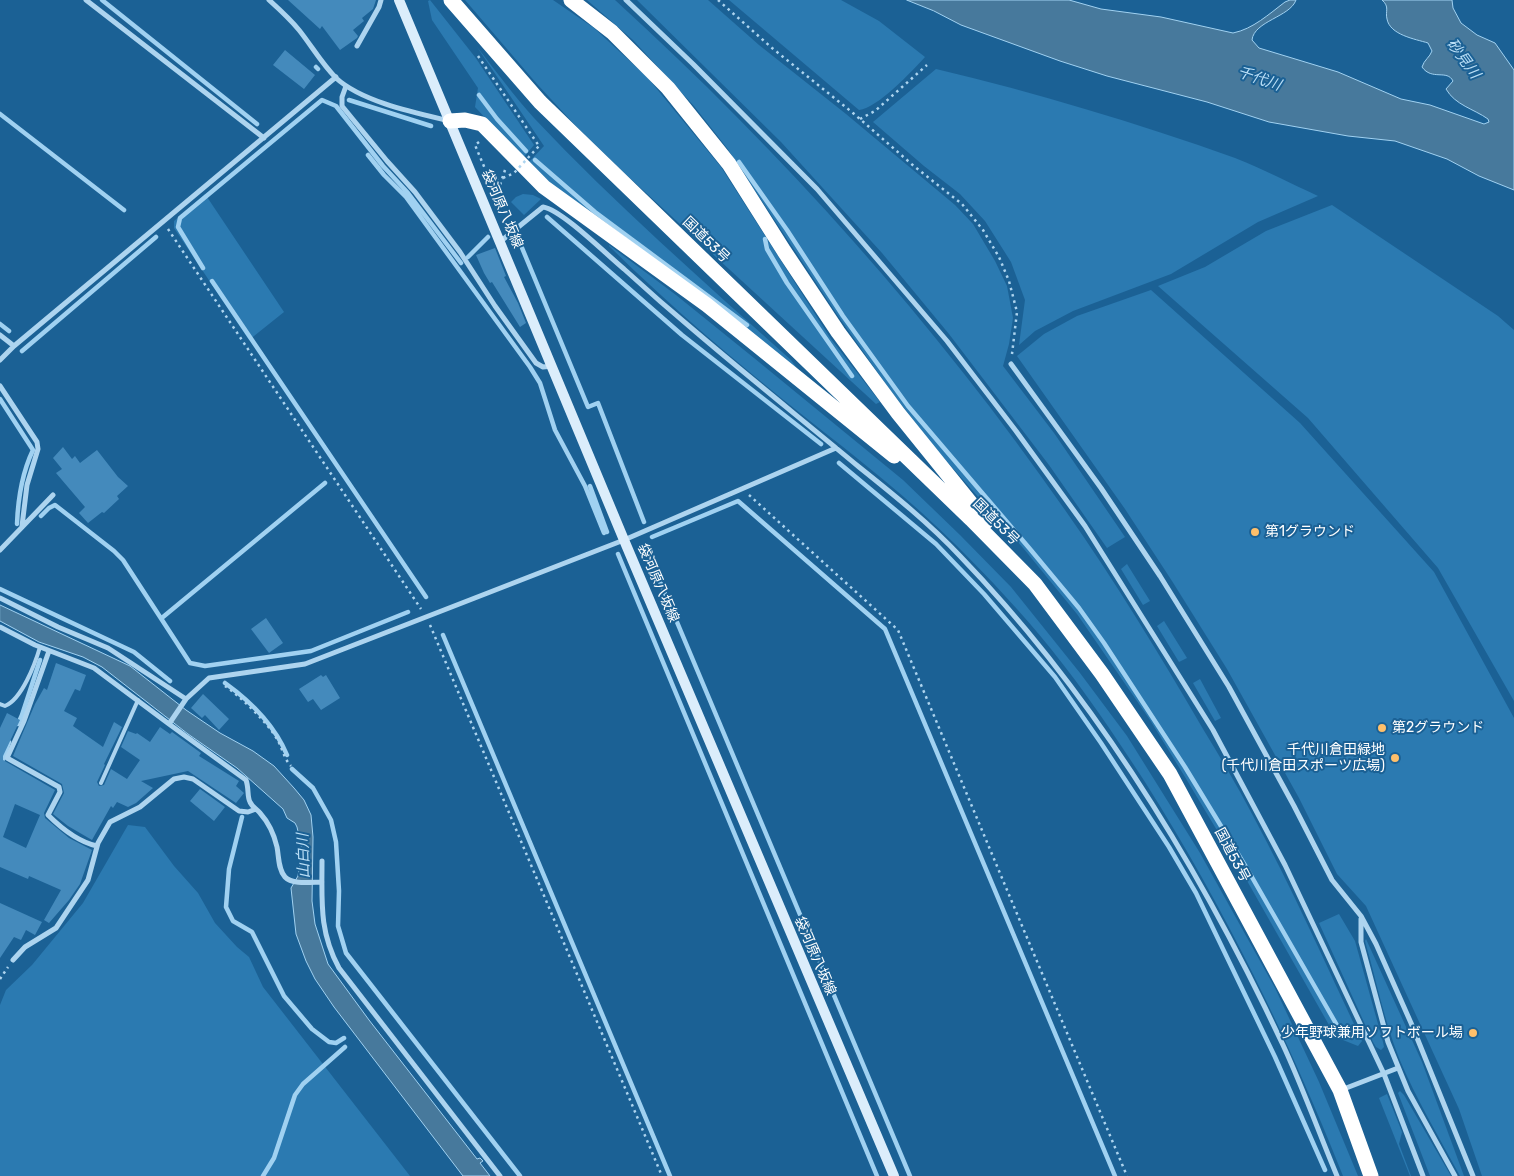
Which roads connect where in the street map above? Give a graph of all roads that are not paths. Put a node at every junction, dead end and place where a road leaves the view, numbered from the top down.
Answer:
1 (86, 0) edge
2 (269, 0) edge
3 (381, 0) edge
4 (399, 0) edge
5 (451, 0) edge
6 (570, 0) edge
7 (626, 0) edge
8 (357, 46) dead end
9 (336, 77) junction
10 (346, 86) junction
11 (450, 121) junction
12 (264, 138) junction
13 (501, 241) junction
14 (0, 335) edge
15 (14, 346) junction
16 (0, 360) edge
17 (1011, 364) road end
18 (553, 366) junction
19 (0, 386) edge
20 (836, 448) junction
21 (54, 495) dead end
22 (971, 519) junction
23 (22, 526) junction
24 (624, 540) junction
25 (0, 550) edge
26 (1035, 584) junction
27 (0, 598) edge
28 (0, 627) edge
29 (40, 647) junction
30 (49, 651) junction
31 (186, 699) junction
32 (138, 700) junction
33 (0, 704) edge
34 (169, 724) junction
35 (101, 783) dead end
36 (256, 809) junction
37 (97, 846) junction
38 (322, 861) dead end
39 (322, 882) junction
40 (1361, 916) junction
41 (13, 960) road end
42 (1398, 1068) junction
43 (1384, 1074) junction
44 (1340, 1090) junction
45 (500, 1176) edge
46 (894, 1176) edge
47 (1337, 1176) edge
48 (1371, 1176) edge
49 (1424, 1176) edge
50 (1455, 1176) edge
51 (1473, 1176) edge

1 - 12 street
2 - 9 street
3 - 8 street
4 - 11 main road, 袋河原八坂線
5 - 22 highway, 国道53号
6 - 26 highway
7 - 43 street
9 - 10 street
9 - 12 street
10 - 11 street
10 - 18 street
11 - 13 main road, 袋河原八坂線
11 - 22 highway
12 - 15 street
13 - 18 main road, 袋河原八坂線
13 - 20 street
14 - 15 street
15 - 16 street
17 - 40 street
18 - 24 main road, 袋河原八坂線
19 - 23 street
20 - 24 street
20 - 47 street
21 - 23 street
22 - 26 highway, 国道53号
23 - 25 street
24 - 31 street
24 - 46 main road, 袋河原八坂線
26 - 44 highway, 国道53号
27 - 31 street
28 - 29 street
29 - 30 street
29 - 33 lane
30 - 32 street
30 - 37 street
31 - 34 street
32 - 34 street
32 - 35 lane
34 - 36 street
36 - 37 street
36 - 39 street
37 - 41 street
38 - 39 street
39 - 45 street
40 - 42 street
40 - 51 street
42 - 43 street
42 - 50 street
43 - 44 street
43 - 49 street
44 - 48 highway, 国道53号

